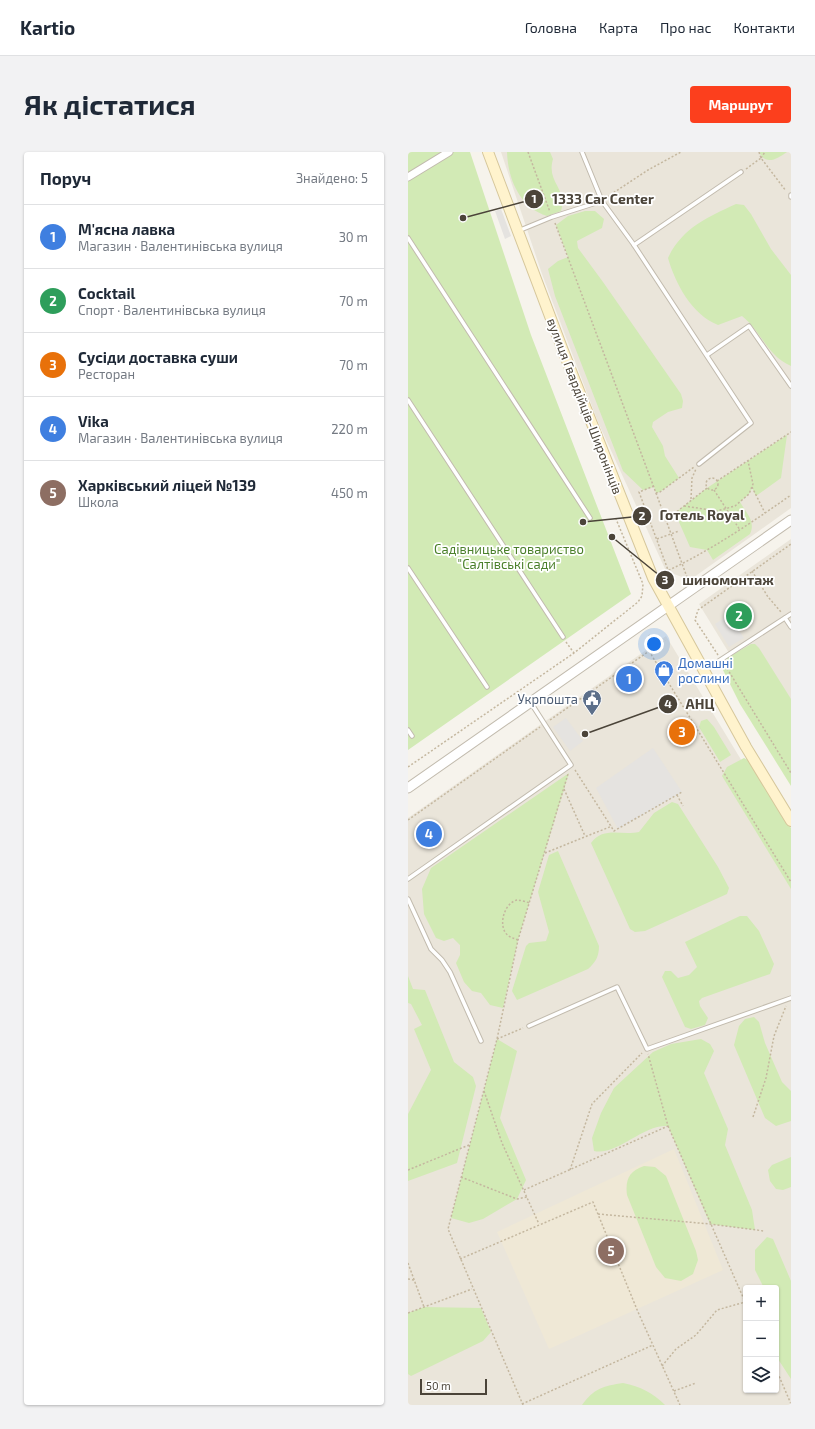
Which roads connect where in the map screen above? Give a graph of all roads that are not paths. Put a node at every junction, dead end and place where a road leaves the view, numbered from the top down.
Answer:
1 (449, 152) edge
2 (488, 152) edge
3 (582, 152) edge
4 (741, 172) road end
5 (408, 177) edge
6 (602, 201) junction
7 (518, 231) junction
8 (408, 238) edge
9 (634, 245) junction
10 (707, 355) junction
11 (791, 386) edge
12 (408, 400) edge
13 (699, 464) road end
14 (590, 518) dead end
15 (791, 520) edge
16 (408, 568) edge
17 (668, 607) junction
18 (791, 614) edge
19 (785, 618) junction
20 (791, 627) edge
21 (563, 637) road end
22 (704, 670) junction
23 (487, 688) dead end
24 (530, 702) junction
25 (408, 730) edge
26 (412, 736) dead end
27 (408, 788) edge
28 (791, 821) edge
29 (408, 879) edge
30 (408, 899) edge
31 (790, 999) edge
32 (529, 1026) road end
33 (481, 1041) dead end

1 - 5 street
2 - 7 main road, вулиця Гвардійців-Широнінців
3 - 6 lane
4 - 9 lane
6 - 7 lane
6 - 9 lane
7 - 17 main road, вулиця Гвардійців-Широнінців
8 - 14 lane
9 - 10 lane
10 - 11 lane
10 - 13 lane
12 - 21 lane
15 - 17 street
16 - 23 lane
17 - 22 main road, вулиця Гвардійців-Широнінців
17 - 24 street
18 - 19 lane
19 - 20 lane
19 - 22 lane
22 - 28 main road, вулиця Гвардійців-Широнінців
24 - 27 street
24 - 29 lane
25 - 26 lane
30 - 33 lane
31 - 32 lane

